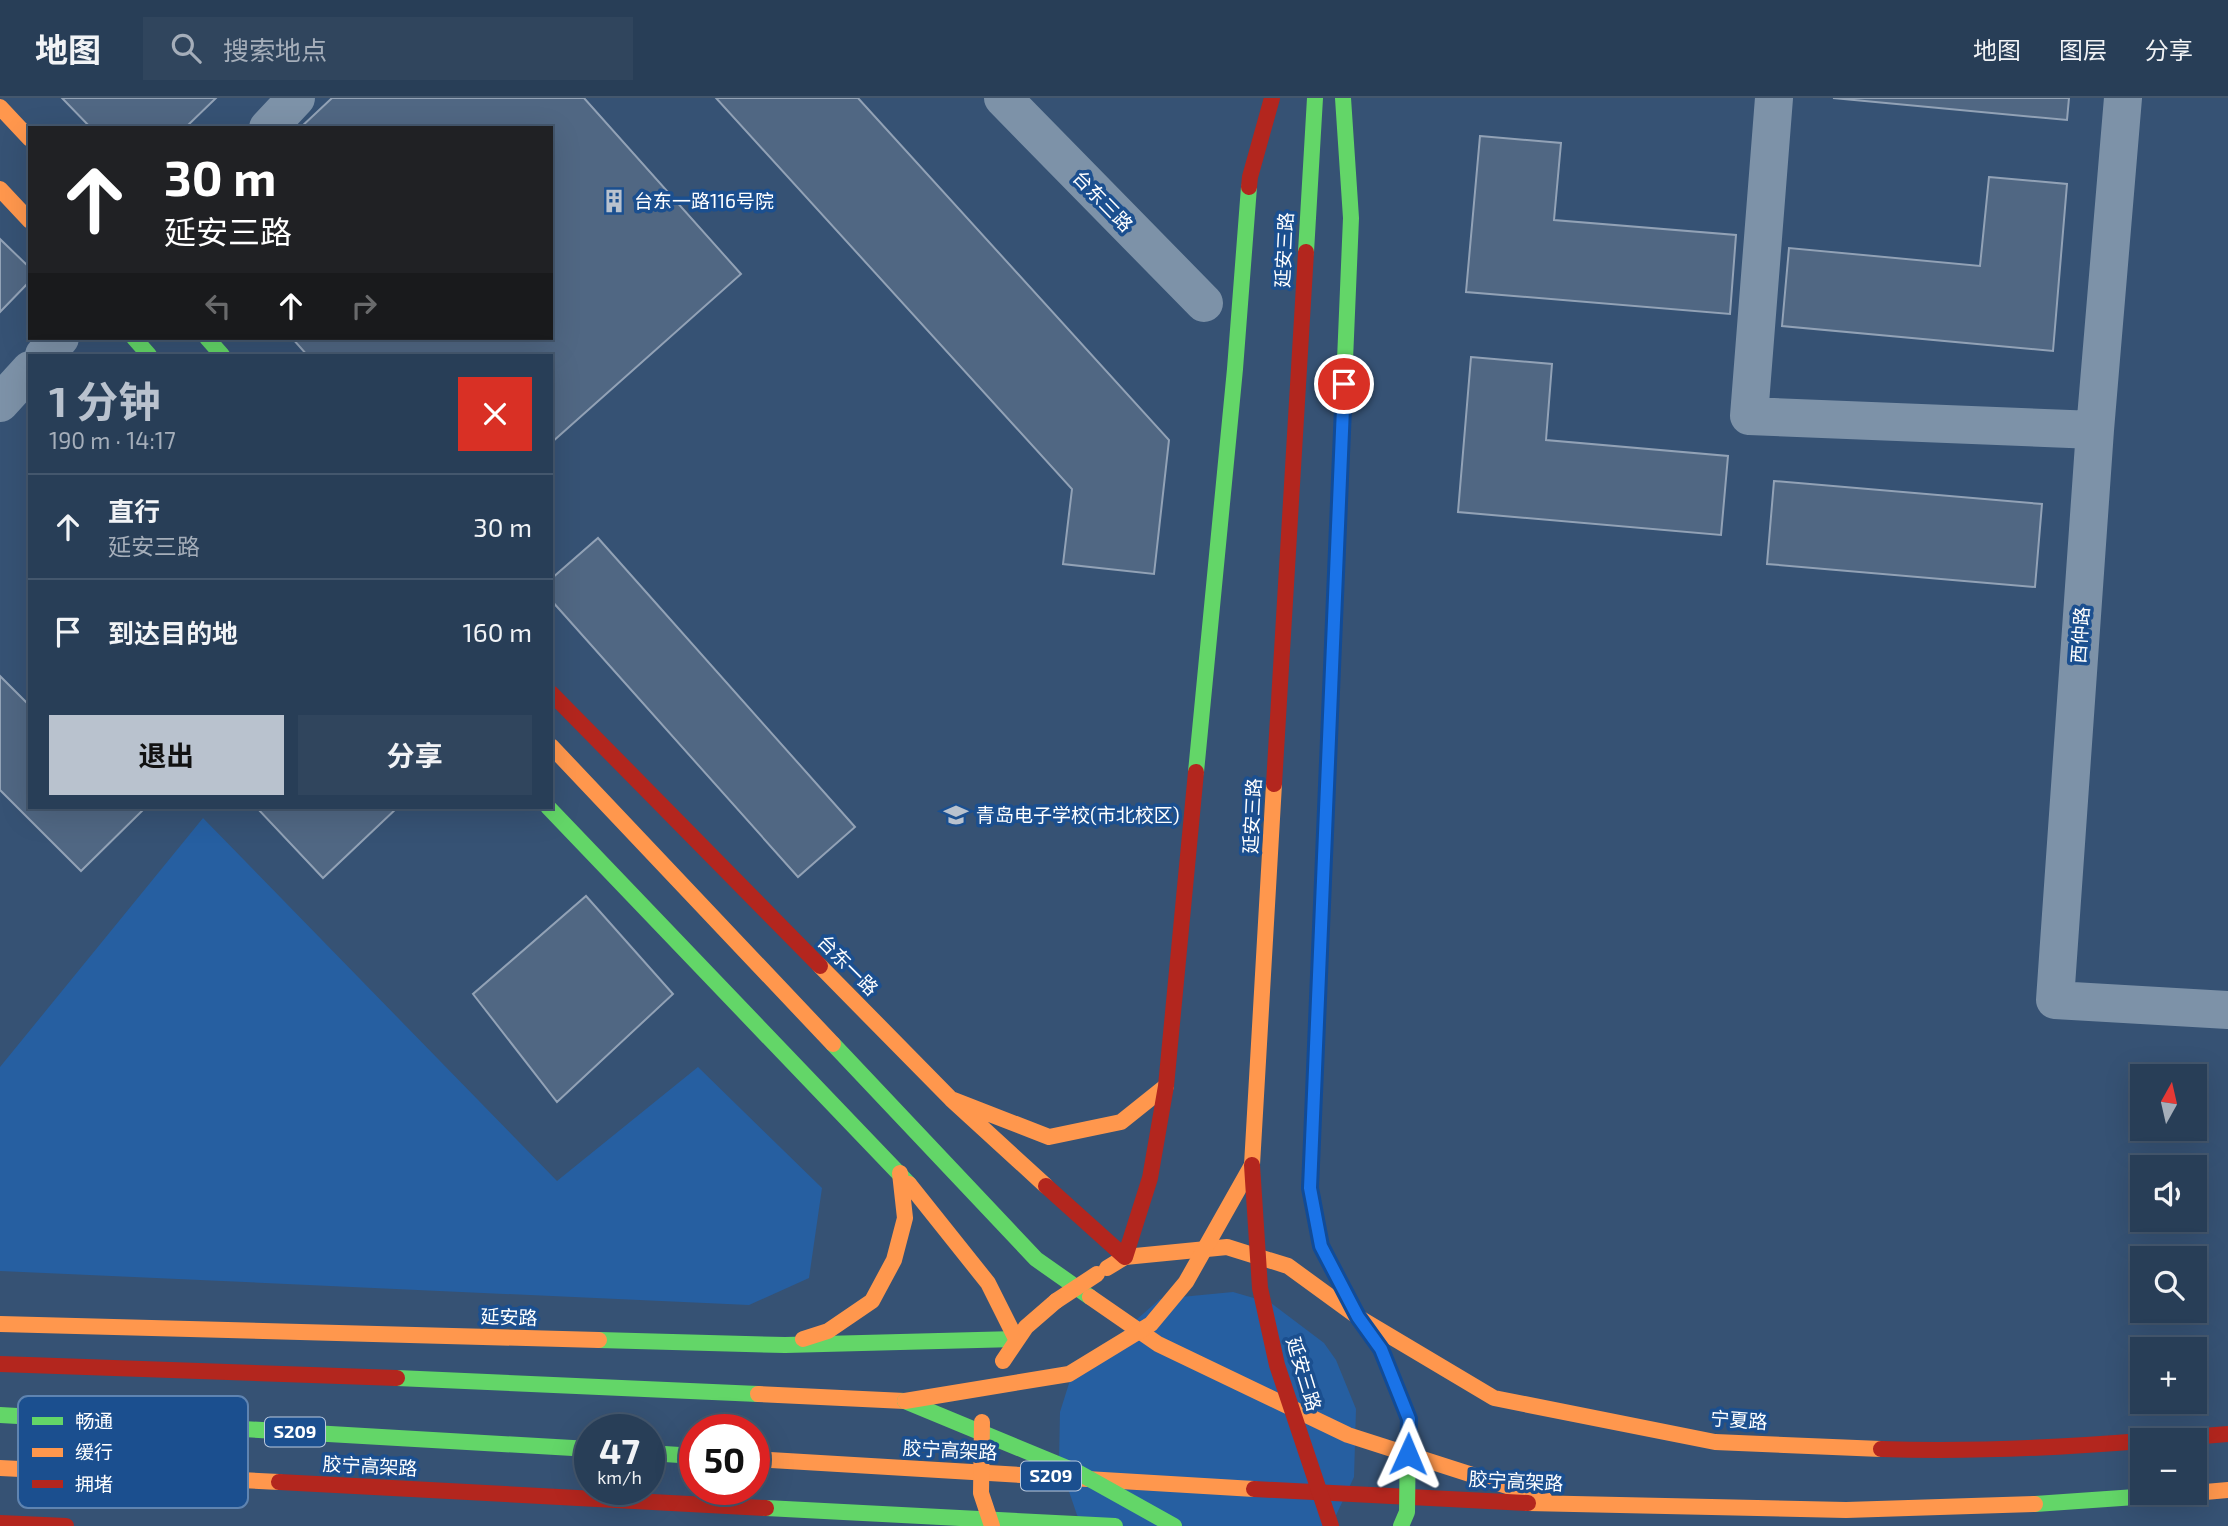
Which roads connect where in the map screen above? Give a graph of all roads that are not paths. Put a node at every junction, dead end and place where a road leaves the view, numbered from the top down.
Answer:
1 (296, 98) edge
2 (1003, 98) edge
3 (1272, 98) edge
4 (1315, 98) edge
5 (1343, 98) edge
6 (1774, 98) edge
7 (2123, 98) edge
8 (0, 107) edge
9 (270, 126) edge
10 (28, 137) edge
11 (0, 189) edge
12 (28, 219) edge
13 (1204, 303) dead end
14 (58, 340) edge
15 (137, 340) edge
16 (209, 340) edge
17 (45, 354) edge
18 (148, 354) edge
19 (221, 354) edge
20 (28, 372) edge
21 (0, 403) edge
22 (2095, 430) junction
23 (553, 695) edge
24 (553, 748) edge
25 (550, 809) edge
26 (2228, 1010) edge
27 (1166, 1086) junction
28 (951, 1099) junction
29 (1252, 1165) junction
30 (900, 1173) junction
31 (1125, 1257) junction
32 (1358, 1317) junction
33 (0, 1324) edge
34 (1016, 1339) junction
35 (785, 1345) junction
36 (0, 1364) edge
37 (905, 1401) junction
38 (0, 1415) edge
39 (18, 1416) edge
40 (248, 1430) edge
41 (2228, 1434) edge
42 (2207, 1436) edge
43 (2130, 1442) edge
44 (574, 1449) edge
45 (770, 1460) edge
46 (0, 1468) edge
47 (18, 1469) edge
48 (248, 1481) edge
49 (2228, 1490) edge
50 (2207, 1492) edge
51 (2130, 1498) edge
52 (1566, 1505) junction
53 (0, 1522) edge
54 (66, 1526) edge
55 (992, 1526) edge
56 (1115, 1526) edge
57 (1174, 1526) edge
58 (1331, 1526) edge
59 (1401, 1526) edge

1 - 9 street
2 - 13 street, 台东三路
3 - 27 main road, 延安三路
4 - 29 main road, 延安三路
5 - 32 main road
6 - 22 street
7 - 22 street, 西仲路
8 - 10 main road
11 - 12 main road
14 - 17 street
15 - 18 main road
16 - 19 main road
20 - 21 street
22 - 26 street, 西仲路
23 - 28 main road, 台东一路
24 - 52 main road
25 - 30 main road
27 - 28 main road
27 - 31 main road, 延安三路
28 - 31 main road, 台东一路
29 - 37 main road, bridge
29 - 58 main road, 延安三路, bridge
30 - 34 main road
30 - 35 main road
31 - 32 main road
31 - 34 main road, bridge
32 - 43 main road, 宁夏路
32 - 59 main road, bridge
33 - 35 main road, 延安路
34 - 35 main road, 延安路
34 - 55 main road, bridge
36 - 37 main road
37 - 57 main road, bridge
38 - 39 main road, 胶宁高架路 / S209
40 - 44 main road, 胶宁高架路 / S209
41 - 42 main road
45 - 52 main road, 胶宁高架路 / S209
46 - 47 main road, 胶宁高架路
48 - 56 main road, 胶宁高架路
49 - 50 main road, 胶宁高架路 / S209
51 - 52 main road, 胶宁高架路 / S209
53 - 54 main road

